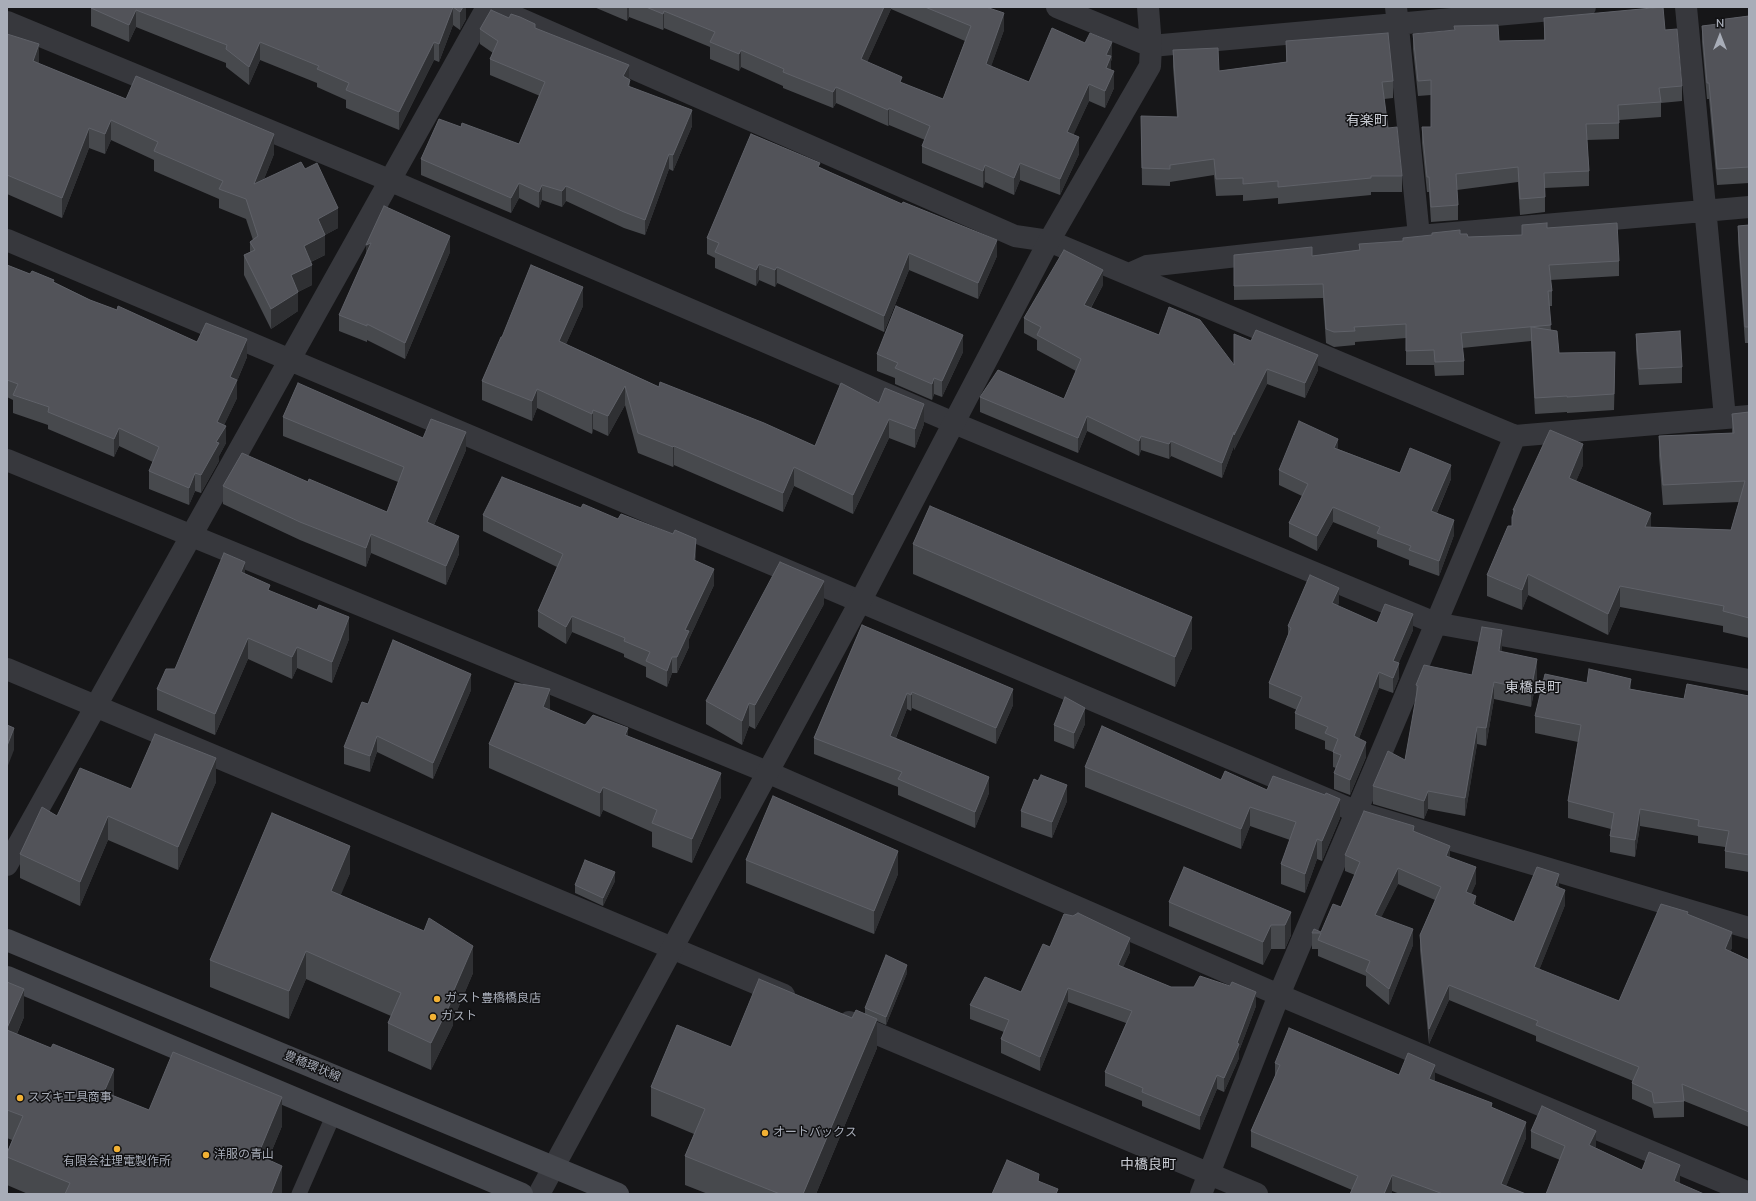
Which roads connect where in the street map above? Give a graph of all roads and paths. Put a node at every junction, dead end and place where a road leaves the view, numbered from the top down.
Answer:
1 (487, 7) edge
2 (493, 7) edge
3 (1058, 7) edge
4 (1148, 7) edge
5 (1585, 7) edge
6 (1686, 7) edge
7 (1397, 16) edge
8 (7, 22) edge
9 (1151, 46) junction
10 (389, 180) junction
11 (1749, 206) edge
12 (1706, 211) junction
13 (1419, 236) junction
14 (7, 240) edge
15 (1049, 242) junction
16 (1129, 274) junction
17 (288, 360) junction
18 (1749, 416) edge
19 (1725, 418) junction
20 (954, 423) junction
21 (1515, 436) junction
22 (7, 460) edge
23 (190, 536) junction
24 (860, 602) junction
25 (1435, 623) junction
26 (7, 669) edge
27 (1749, 680) edge
28 (94, 706) junction
29 (767, 772) junction
30 (1357, 812) junction
31 (7, 864) edge
32 (1749, 928) edge
33 (7, 940) edge
34 (672, 948) junction
35 (7, 977) edge
36 (1279, 995) junction
37 (804, 1004) edge
38 (834, 1016) edge
39 (334, 1114) junction
40 (554, 1167) junction
41 (1209, 1174) junction
42 (1749, 1193) edge
43 (300, 1194) edge
44 (522, 1194) edge
45 (539, 1194) edge
46 (618, 1194) edge
47 (1201, 1194) edge
48 (1257, 1194) edge

1 - 10 street
2 - 15 street
3 - 9 street
4 - 9 street
5 - 7 street
6 - 12 street
7 - 9 street
7 - 13 street
8 - 10 street
9 - 15 street
10 - 17 street
10 - 20 street
11 - 12 street
12 - 13 street
12 - 19 street
13 - 16 street
14 - 17 street
15 - 16 street
15 - 20 street
16 - 21 street
17 - 23 street
17 - 24 street
18 - 19 street
19 - 21 street
20 - 24 street
20 - 25 street
21 - 25 street
22 - 23 street
23 - 28 street
23 - 29 street
24 - 29 street
24 - 30 street
25 - 27 street
25 - 30 street
26 - 28 street
28 - 31 street
28 - 34 street
29 - 34 street
29 - 36 street
30 - 32 street
30 - 36 street
33 - 40 main road, 豊橋環状線
34 - 37 street
34 - 40 street
35 - 39 main road
36 - 41 street
36 - 42 street
38 - 41 street
39 - 43 lane
39 - 44 main road
40 - 45 street
40 - 46 main road, 豊橋環状線
41 - 47 street
41 - 48 street

